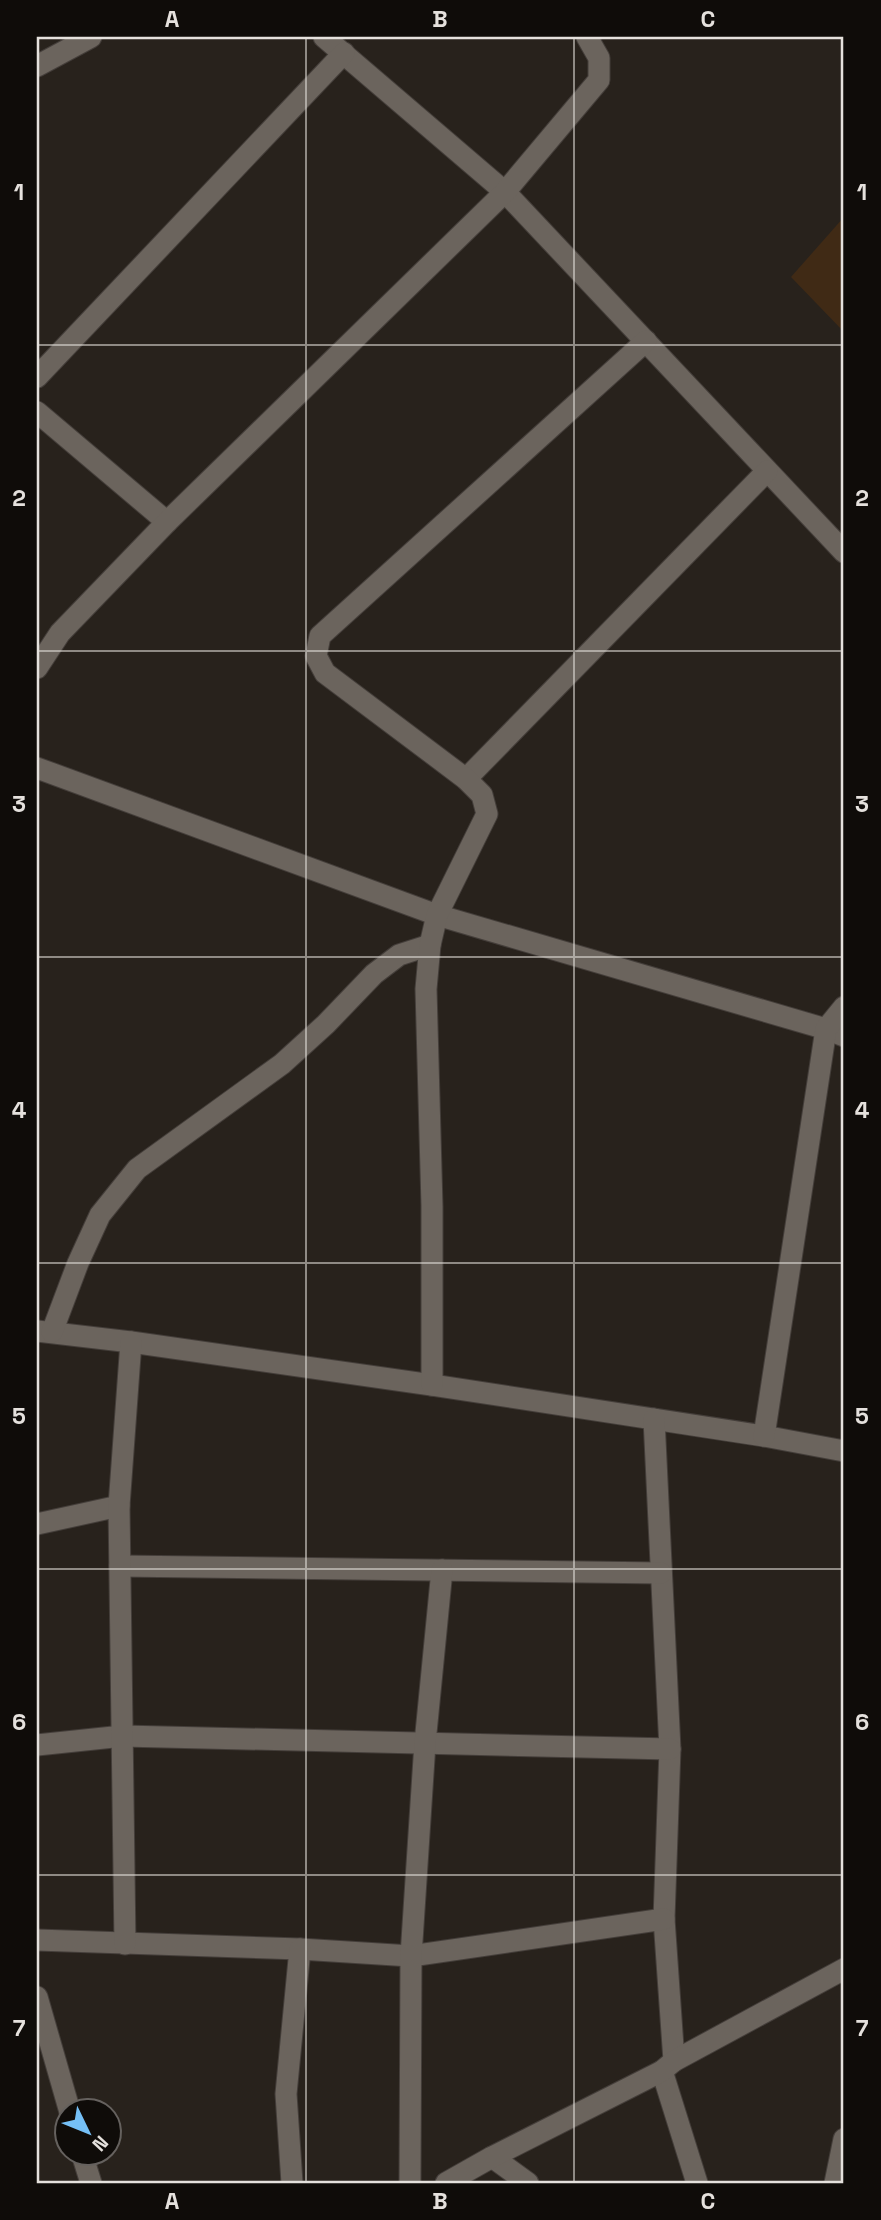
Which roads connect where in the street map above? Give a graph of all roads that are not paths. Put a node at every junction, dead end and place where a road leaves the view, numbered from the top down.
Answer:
1 (91, 37) edge
2 (324, 37) edge
3 (587, 37) edge
4 (344, 53) junction
5 (37, 66) edge
6 (505, 192) junction
7 (646, 341) junction
8 (37, 377) edge
9 (37, 412) edge
10 (767, 471) junction
11 (167, 522) junction
12 (844, 552) edge
13 (37, 668) edge
14 (37, 768) edge
15 (466, 779) junction
16 (437, 915) junction
17 (430, 945) junction
18 (844, 1007) edge
19 (835, 1032) edge
20 (44, 1332) edge
21 (131, 1342) junction
22 (432, 1385) junction
23 (654, 1419) junction
24 (764, 1436) junction
25 (844, 1451) edge
26 (119, 1506) junction
27 (37, 1524) edge
28 (120, 1566) junction
29 (442, 1570) junction
30 (662, 1573) junction
31 (123, 1736) junction
32 (425, 1743) junction
33 (37, 1745) edge
34 (670, 1749) junction
35 (664, 1919) junction
36 (37, 1940) edge
37 (125, 1944) junction
38 (300, 1949) junction
39 (411, 1956) junction
40 (844, 1969) edge
41 (37, 1997) edge
42 (668, 2066) junction
43 (66, 2098) edge
44 (843, 2146) edge
45 (492, 2157) junction
46 (292, 2183) edge
47 (410, 2183) edge
48 (446, 2183) edge
49 (528, 2183) edge
50 (698, 2183) edge
51 (835, 2183) edge

1 - 5 street
2 - 4 street
3 - 6 street
4 - 6 street
4 - 8 street
6 - 7 street
6 - 11 street
7 - 10 street
7 - 15 street
9 - 11 street
10 - 12 street
10 - 15 street
11 - 13 street
14 - 16 street
15 - 16 street
16 - 17 street
16 - 19 street
17 - 20 street
17 - 22 street
18 - 19 street
19 - 24 street
20 - 21 street
21 - 22 street
21 - 26 street
22 - 23 street
23 - 24 street
23 - 30 street
24 - 25 street
26 - 27 street
26 - 28 street
28 - 29 street
28 - 31 street
29 - 30 street
29 - 32 street
30 - 34 street
31 - 32 street
31 - 33 street
31 - 37 street
32 - 34 street
32 - 39 street
34 - 35 street
35 - 39 street
35 - 42 street
36 - 37 street
37 - 38 street
38 - 39 street
38 - 46 street
39 - 47 street
40 - 42 street
41 - 43 street
42 - 45 street
42 - 50 street
44 - 51 street
45 - 48 street
45 - 49 street

